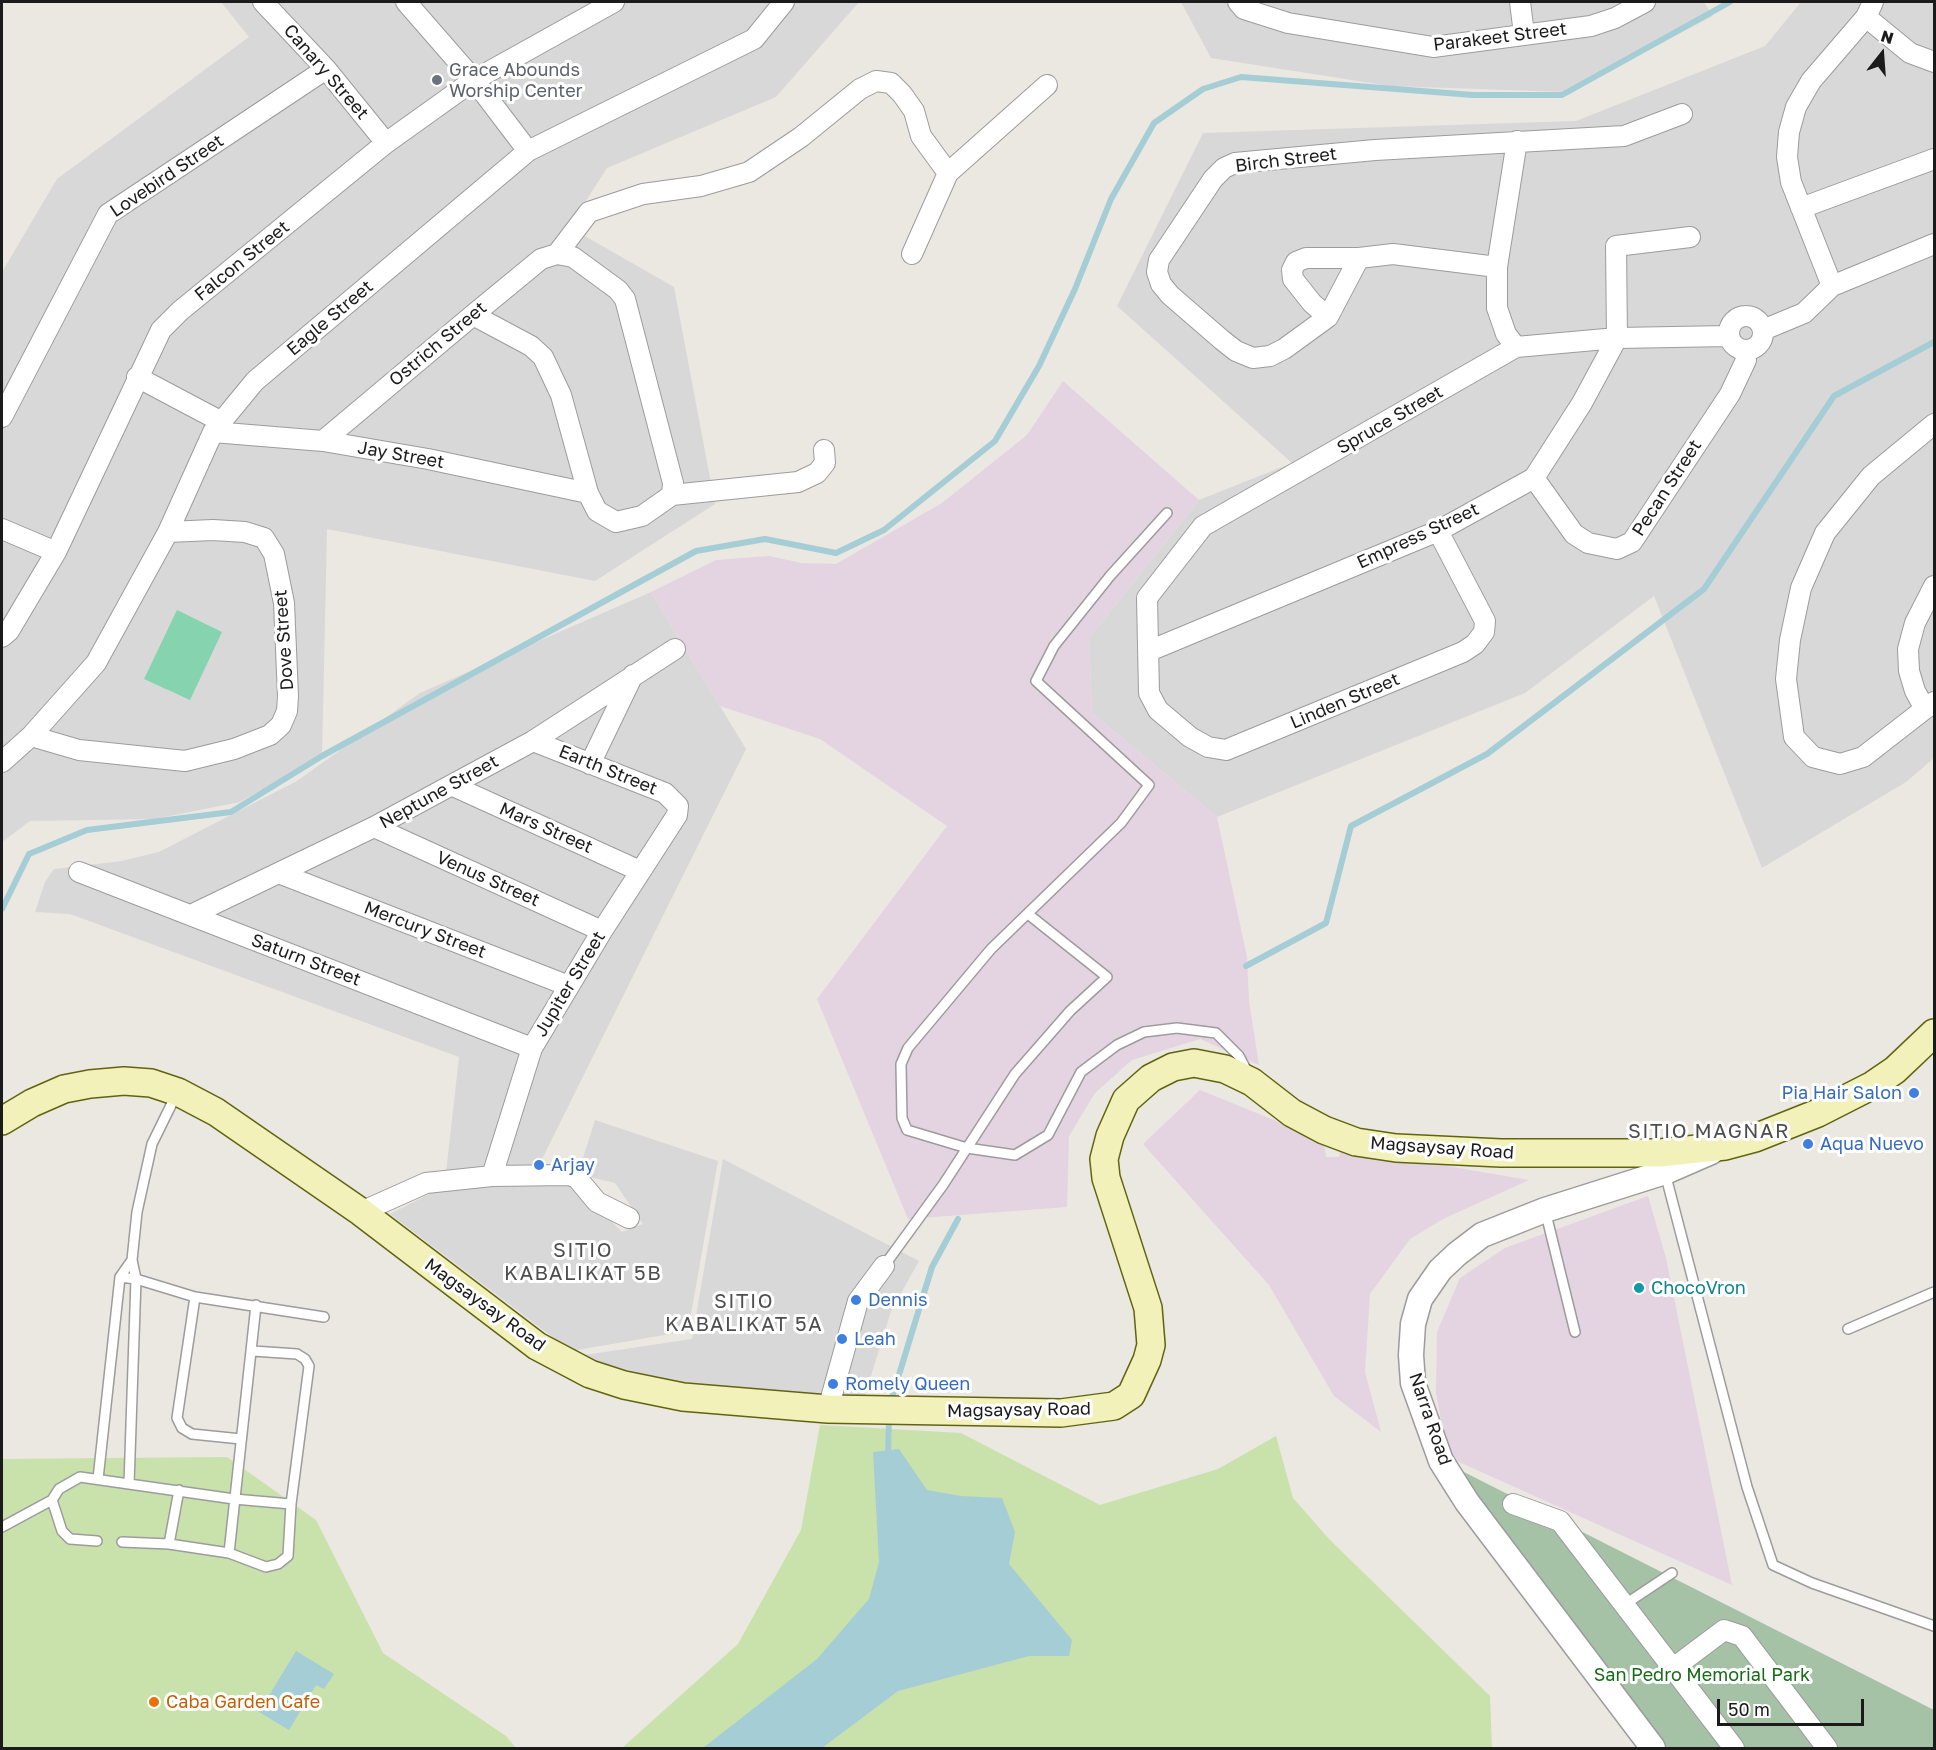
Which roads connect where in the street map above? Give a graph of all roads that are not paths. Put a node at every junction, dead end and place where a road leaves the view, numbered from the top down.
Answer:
1 (263, 2) edge
2 (614, 2) edge
3 (784, 2) edge
4 (1520, 2) edge
5 (1646, 2) edge
6 (414, 4) edge
7 (1241, 5) edge
8 (1870, 9) edge
9 (1524, 34) junction
10 (1935, 62) edge
11 (326, 69) junction
12 (474, 80) junction
13 (1047, 85) dead end
14 (1682, 114) dead end
15 (1517, 141) junction
16 (387, 143) junction
17 (528, 151) junction
18 (1935, 159) edge
19 (948, 173) junction
20 (1801, 208) junction
21 (1690, 237) dead end
22 (1935, 244) edge
23 (557, 254) junction
24 (912, 254) dead end
25 (1359, 258) junction
26 (1497, 267) junction
27 (1832, 286) junction
28 (473, 315) junction
29 (1328, 317) junction
30 (1763, 330) junction
31 (1729, 336) junction
32 (1617, 338) junction
33 (1516, 347) junction
34 (1746, 351) junction
35 (137, 377) junction
36 (2, 417) edge
37 (1935, 424) edge
38 (216, 426) junction
39 (323, 441) junction
40 (824, 450) dead end
41 (1534, 478) junction
42 (588, 493) junction
43 (672, 495) junction
44 (1167, 513) dead end
45 (2, 529) edge
46 (168, 531) junction
47 (1438, 531) junction
48 (56, 552) junction
49 (1935, 586) edge
50 (4, 632) edge
51 (675, 648) dead end
52 (1149, 651) junction
53 (633, 675) junction
54 (1930, 706) edge
55 (31, 736) junction
56 (533, 741) junction
57 (2, 762) edge
58 (590, 764) junction
59 (451, 785) junction
60 (678, 806) joint
61 (374, 827) junction
62 (640, 871) junction
63 (79, 872) dead end
64 (281, 874) junction
65 (1028, 914) junction
66 (191, 915) junction
67 (602, 931) junction
68 (569, 986) junction
69 (1935, 1034) edge
70 (532, 1048) junction
71 (1252, 1082) junction
72 (178, 1092) junction
73 (2, 1121) edge
74 (1725, 1146) junction
75 (967, 1148) junction
76 (1665, 1172) junction
77 (492, 1176) junction
78 (1545, 1210) junction
79 (361, 1212) junction
80 (628, 1218) dead end
81 (132, 1260) junction
82 (884, 1266) joint
83 (120, 1277) junction
84 (136, 1279) junction
85 (1935, 1292) edge
86 (195, 1297) junction
87 (256, 1305) junction
88 (324, 1317) dead end
89 (1848, 1329) dead end
90 (1575, 1332) dead end
91 (253, 1351) junction
92 (828, 1409) junction
93 (241, 1439) junction
94 (98, 1479) junction
95 (129, 1484) junction
96 (179, 1490) junction
97 (234, 1499) junction
98 (51, 1500) junction
99 (291, 1504) junction
100 (1513, 1504) dead end
101 (2, 1527) edge
102 (97, 1541) dead end
103 (122, 1542) dead end
104 (169, 1544) junction
105 (229, 1553) junction
106 (1672, 1573) dead end
107 (1624, 1605) junction
108 (1935, 1626) edge
109 (1672, 1669) junction
110 (1653, 1749) edge
111 (1734, 1749) edge
112 (1827, 1749) edge

1 - 11 street, Canary Street
2 - 12 street, Falcon Street
3 - 17 street, Eagle Street
4 - 9 street
5 - 9 street, Parakeet Street
6 - 12 street
7 - 9 street, Parakeet Street
8 - 10 street
8 - 20 street
11 - 16 street, Canary Street
11 - 36 street, Lovebird Street
12 - 16 street, Falcon Street
12 - 17 street
13 - 19 street
14 - 15 street, Birch Street
15 - 26 street
15 - 29 street, Birch Street
16 - 35 street, Falcon Street
17 - 38 street, Eagle Street
18 - 20 street
19 - 23 street
19 - 24 street
20 - 27 street
21 - 32 street
22 - 27 street
23 - 28 street, Ostrich Street
23 - 43 street
25 - 26 street
25 - 29 street, Birch Street
25 - 29 street
26 - 33 street
27 - 30 street
28 - 39 street, Ostrich Street
28 - 42 street
30 - 31 street
30 - 34 street
31 - 32 street, Spruce Street
31 - 34 street
32 - 33 street, Spruce Street
32 - 41 street, Empress Street
33 - 52 street, Spruce Street
34 - 41 street, Pecan Street
35 - 38 street
35 - 48 street, Falcon Street
37 - 54 street
38 - 39 street, Jay Street
38 - 46 street, Eagle Street
39 - 42 street, Jay Street
40 - 43 street
41 - 47 street, Empress Street
42 - 43 street
44 - 65 lane
45 - 48 street
46 - 55 street, Eagle Street
46 - 55 street, Dove Street
47 - 52 street, Empress Street
47 - 52 street, Linden Street
48 - 50 street, Falcon Street
49 - 54 street
51 - 53 street, Neptune Street
53 - 56 street, Neptune Street
53 - 58 street
55 - 57 street, Eagle Street
56 - 58 street, Earth Street
56 - 59 street, Neptune Street
58 - 60 street, Earth Street
59 - 61 street, Neptune Street
59 - 62 street, Mars Street
60 - 62 street, Jupiter Street
61 - 64 street, Neptune Street
61 - 67 street, Venus Street
62 - 67 street, Jupiter Street
63 - 66 street, Saturn Street
64 - 66 street, Neptune Street
64 - 68 street, Mercury Street
65 - 75 lane
65 - 75 lane
66 - 70 street, Saturn Street
67 - 68 street, Jupiter Street
68 - 70 street, Jupiter Street
69 - 74 main road, Magsaysay Road
70 - 77 street, Jupiter Street
71 - 74 main road, Magsaysay Road
71 - 75 lane
71 - 92 main road, Magsaysay Road
72 - 73 main road, Magsaysay Road
72 - 79 main road, Magsaysay Road
72 - 81 lane
74 - 76 street, Narra Road
75 - 82 lane
76 - 78 street, Narra Road
76 - 108 lane
77 - 79 street
77 - 80 street
78 - 90 lane
78 - 110 street, Narra Road
79 - 92 main road, Magsaysay Road
81 - 83 lane
81 - 84 lane
82 - 92 street
83 - 84 lane
83 - 94 lane
84 - 86 lane
84 - 95 lane
85 - 89 lane
86 - 87 lane
86 - 93 lane
87 - 88 lane
87 - 91 lane
91 - 93 lane
91 - 99 lane
93 - 97 lane
94 - 95 lane
94 - 98 lane
95 - 96 lane
96 - 97 lane
96 - 104 lane
97 - 99 lane
97 - 105 lane
98 - 101 lane
98 - 102 lane
99 - 105 lane
100 - 107 street
103 - 104 lane
104 - 105 lane
106 - 107 lane
107 - 109 street
109 - 111 street
109 - 112 street

